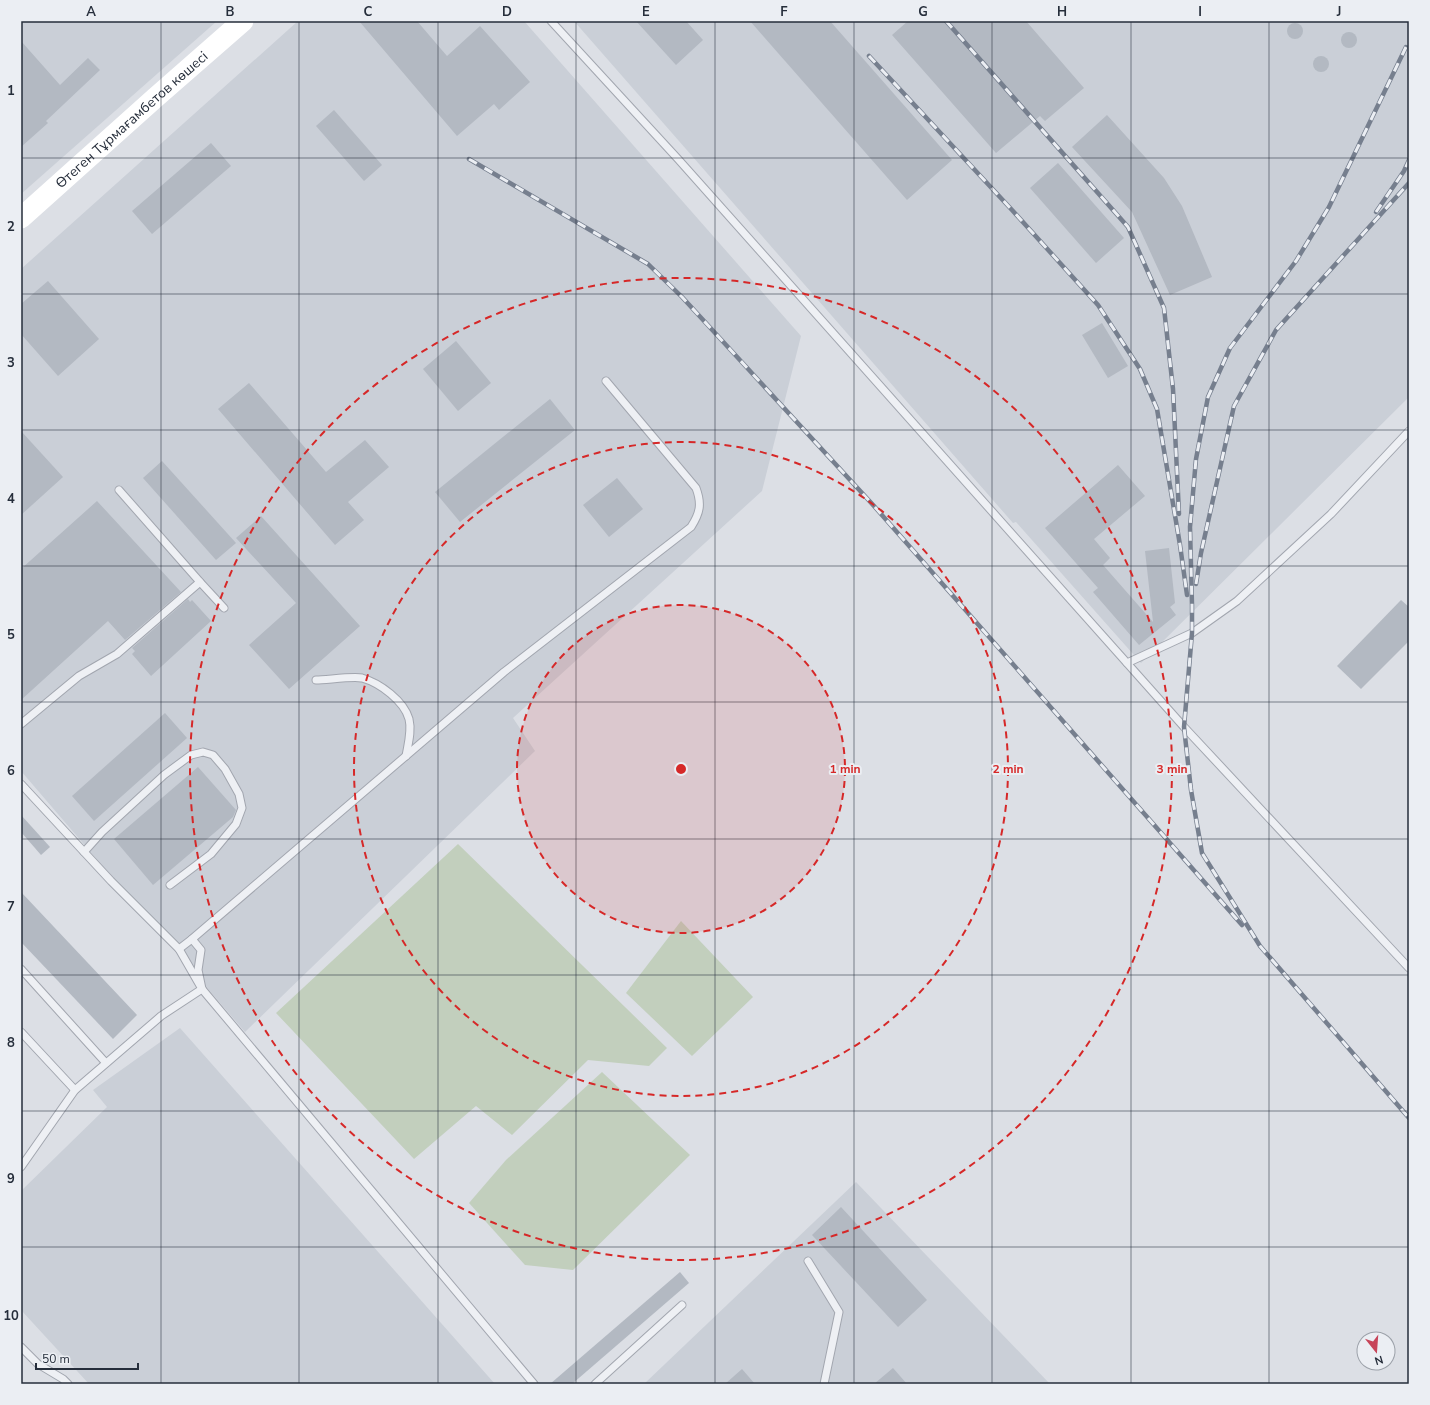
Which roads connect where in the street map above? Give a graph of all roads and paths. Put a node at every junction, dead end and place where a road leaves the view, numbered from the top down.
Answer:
1 (243, 21) edge
2 (551, 21) edge
3 (21, 218) edge
4 (606, 381) dead end
5 (1409, 431) edge
6 (118, 490) dead end
7 (200, 582) junction
8 (224, 608) dead end
9 (1127, 662) junction
10 (316, 680) dead end
11 (21, 724) edge
12 (406, 756) junction
13 (21, 784) edge
14 (84, 852) junction
15 (170, 885) dead end
16 (192, 940) junction
17 (179, 949) junction
18 (1409, 968) edge
19 (21, 970) edge
20 (202, 989) junction
21 (21, 1032) edge
22 (106, 1063) junction
23 (75, 1090) junction
24 (21, 1167) edge
25 (808, 1261) dead end
26 (682, 1305) dead end
27 (21, 1347) edge
28 (68, 1384) edge
29 (534, 1384) edge
30 (595, 1384) edge
31 (824, 1384) edge

1 - 3 street, Өтеген Тұрмағамбетов көшесі
2 - 9 lane
4 - 12 lane
5 - 9 lane
6 - 7 lane
7 - 8 lane
7 - 11 lane
9 - 18 lane
10 - 12 lane
12 - 16 lane
13 - 14 lane
14 - 15 lane
14 - 17 lane
16 - 17 lane
16 - 20 lane
17 - 20 lane
19 - 22 lane
20 - 22 lane
20 - 29 lane
21 - 23 lane
22 - 23 lane
23 - 24 lane
25 - 31 lane
26 - 30 lane
27 - 28 lane

